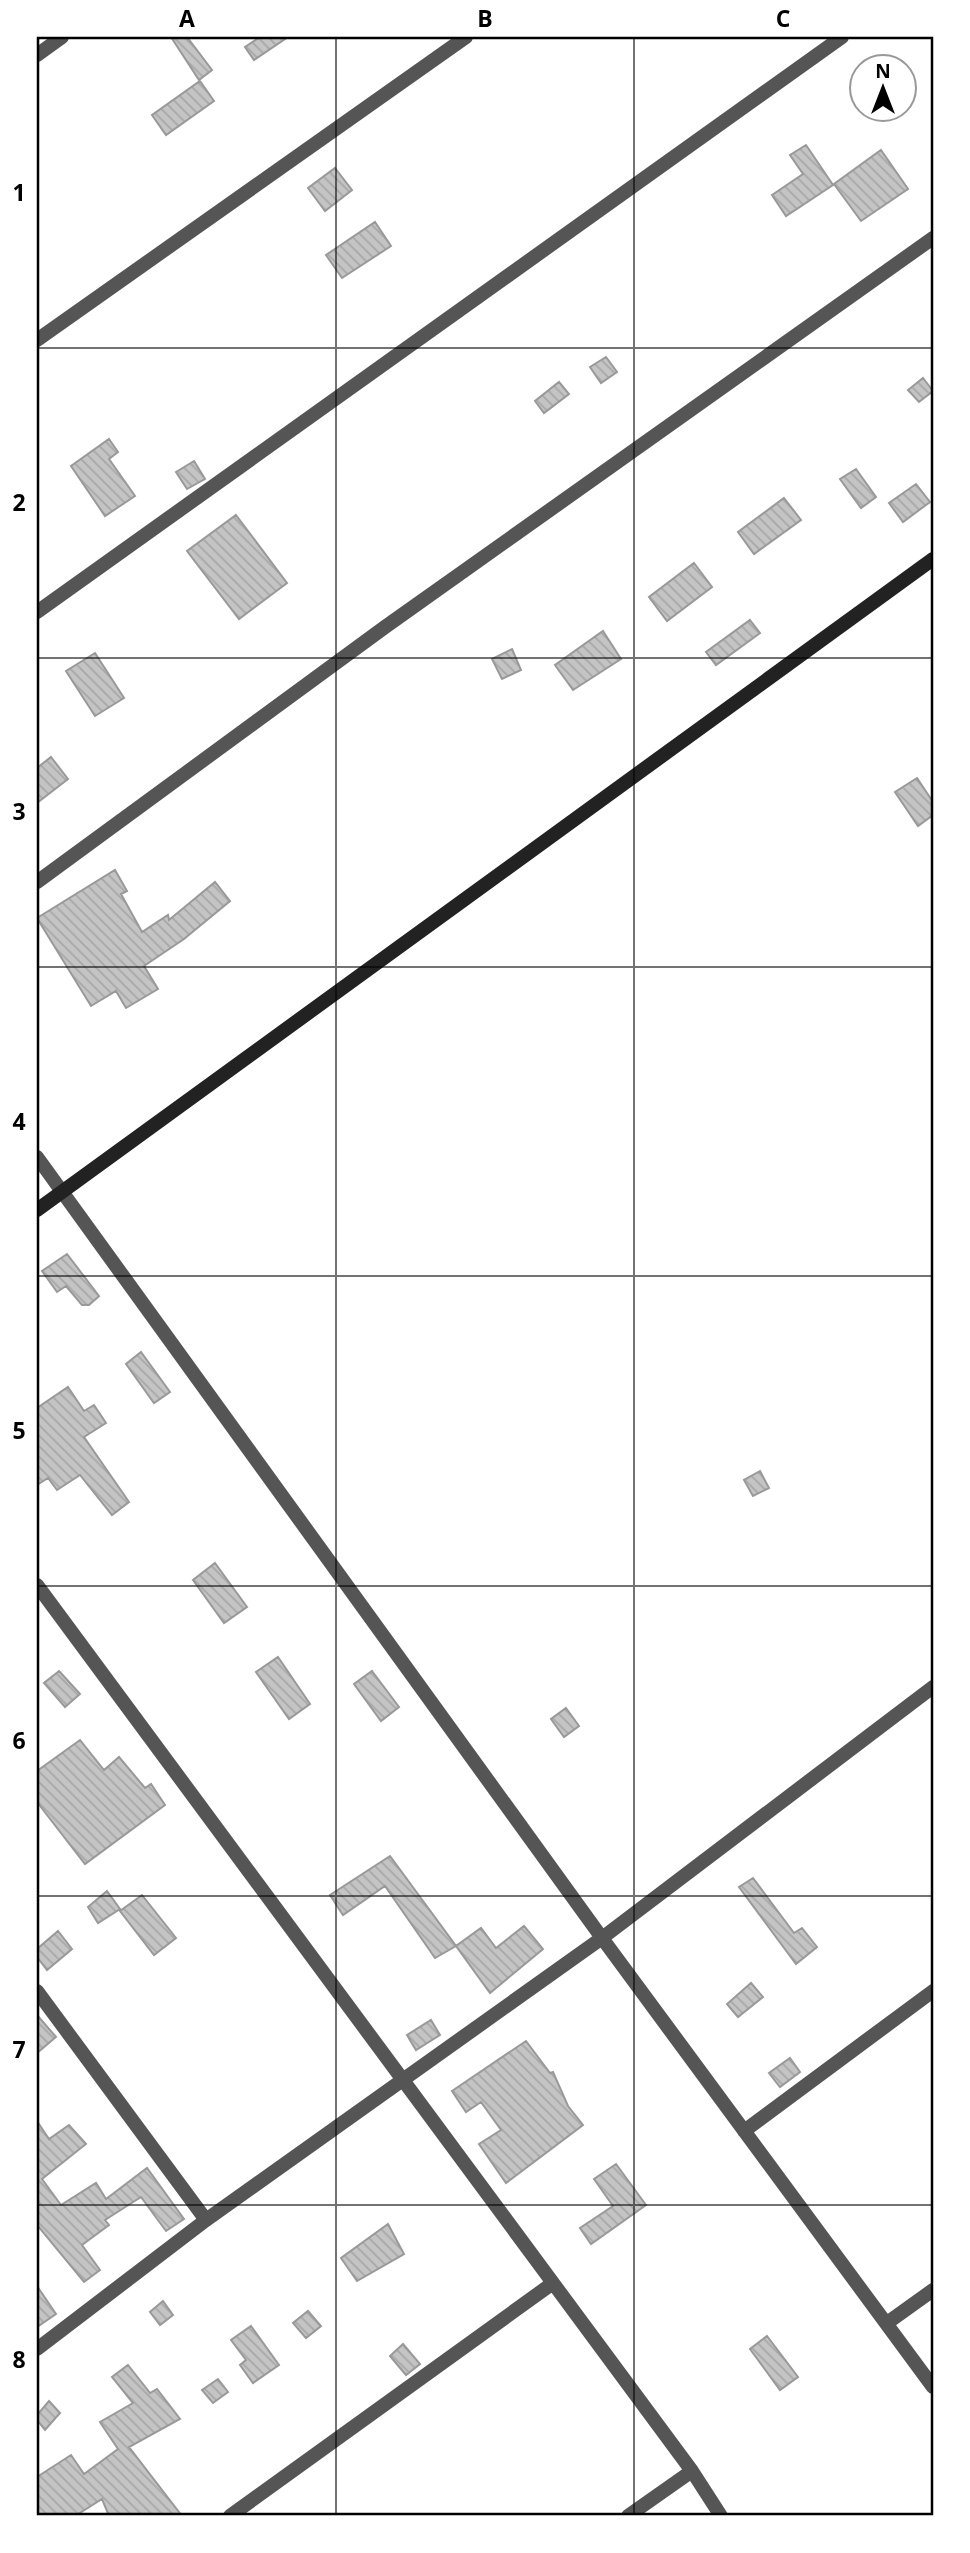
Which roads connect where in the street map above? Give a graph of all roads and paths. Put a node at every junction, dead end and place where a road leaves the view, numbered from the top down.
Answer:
1 (62, 37) edge
2 (466, 37) edge
3 (842, 37) edge
4 (37, 55) edge
5 (933, 237) edge
6 (37, 340) edge
7 (933, 559) edge
8 (37, 612) edge
9 (37, 882) edge
10 (37, 1157) edge
11 (61, 1191) junction
12 (37, 1210) edge
13 (37, 1585) edge
14 (933, 1687) edge
15 (601, 1938) junction
16 (37, 1991) edge
17 (933, 1991) edge
18 (402, 2081) junction
19 (744, 2131) junction
20 (206, 2220) junction
21 (553, 2283) junction
22 (933, 2290) edge
23 (887, 2323) junction
24 (37, 2349) edge
25 (933, 2387) edge
26 (692, 2471) junction
27 (230, 2516) edge
28 (628, 2516) edge
29 (721, 2516) edge

1 - 4 street
2 - 6 street
3 - 8 street
5 - 9 street
7 - 11 street
10 - 11 street
11 - 12 street
11 - 15 street
13 - 18 street
14 - 15 street
15 - 18 street
15 - 19 street
16 - 20 street
17 - 19 street
18 - 20 street
18 - 21 street
19 - 23 street
20 - 24 street
21 - 26 street
21 - 27 street
22 - 23 street
23 - 25 street
26 - 28 street
26 - 29 street

